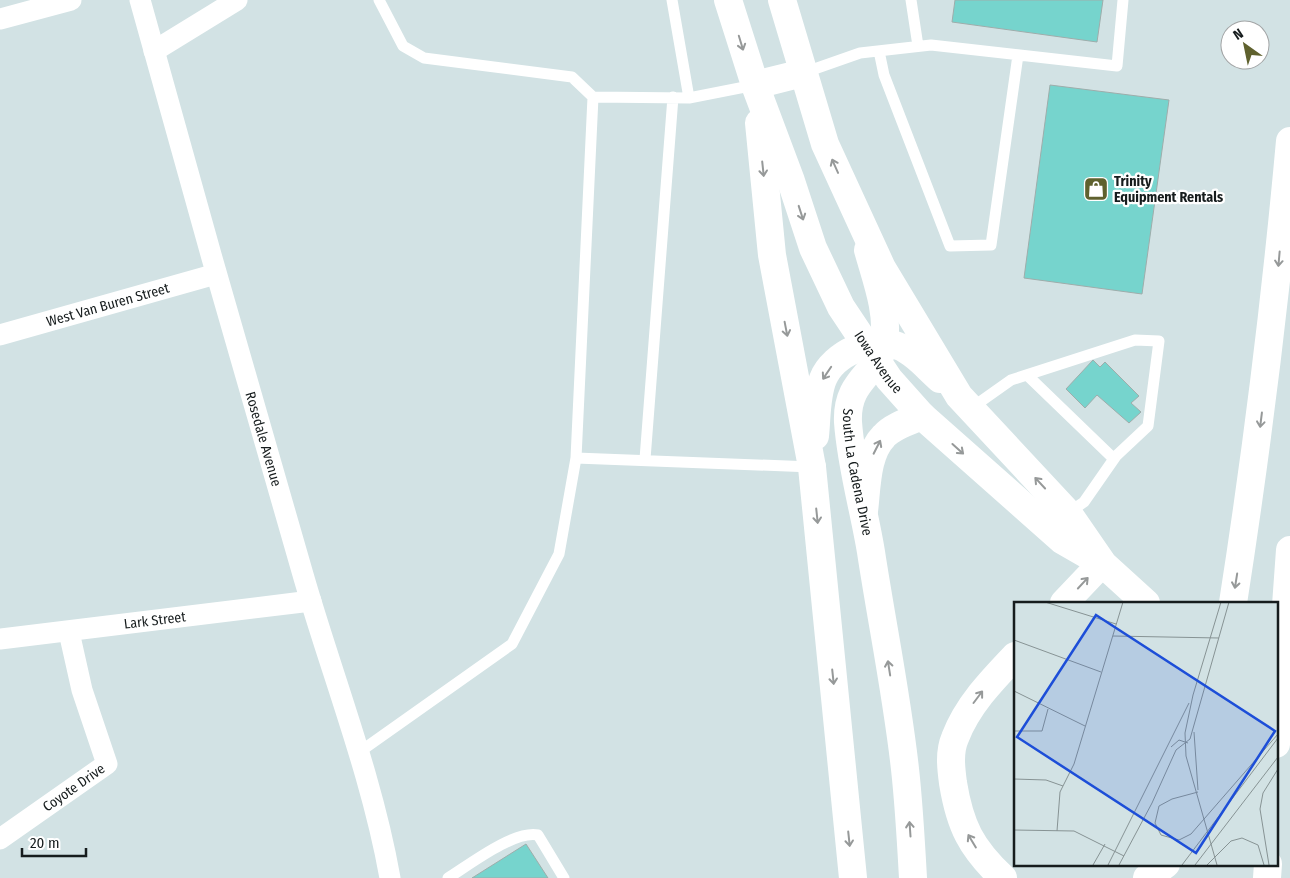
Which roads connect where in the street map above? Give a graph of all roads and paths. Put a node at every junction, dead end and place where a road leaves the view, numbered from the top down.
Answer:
1 (71, 0) edge
2 (140, 0) edge
3 (237, 0) edge
4 (379, 0) edge
5 (672, 0) edge
6 (728, 0) edge
7 (782, 0) edge
8 (911, 0) edge
9 (1123, 0) edge
10 (0, 19) edge
11 (918, 46) junction
12 (154, 51) junction
13 (879, 51) junction
14 (1018, 55) junction
15 (803, 73) junction
16 (755, 85) junction
17 (593, 97) junction
18 (673, 98) junction
19 (689, 98) junction
20 (1290, 140) edge
21 (862, 226) junction
22 (216, 274) junction
23 (0, 335) edge
24 (876, 350) junction
25 (1027, 375) junction
26 (965, 402) junction
27 (922, 416) junction
28 (576, 458) junction
29 (645, 459) junction
30 (1114, 459) junction
31 (812, 467) junction
32 (864, 511) junction
33 (1068, 513) junction
34 (1290, 550) edge
35 (1102, 563) junction
36 (311, 601) junction
37 (1065, 602) edge
38 (1145, 602) edge
39 (1233, 602) edge
40 (68, 632) junction
41 (0, 639) edge
42 (1014, 657) edge
43 (1278, 716) edge
44 (1278, 723) edge
45 (1290, 734) edge
46 (358, 753) junction
47 (0, 839) edge
48 (1163, 866) edge
49 (390, 878) edge
50 (448, 878) edge
51 (564, 878) edge
52 (853, 878) edge
53 (914, 878) edge
54 (1003, 878) edge
55 (1147, 878) edge

1 - 10 street
2 - 12 street, Rosedale Avenue
3 - 12 street
4 - 17 lane
5 - 19 lane
6 -> 16 main road
7 - 15 main road
8 - 11 lane
9 - 14 lane
11 - 13 lane
11 - 14 lane
12 - 22 street, Rosedale Avenue
13 - 14 lane
13 - 15 lane
15 - 16 main road
21 -> 15 main road
16 - 19 lane
16 -> 24 main road, Iowa Avenue
16 -> 31 main road
17 - 18 lane
17 - 28 lane
18 - 19 lane
18 - 29 lane
20 -> 39 main road
21 - 24 main road
21 - 26 main road, Iowa Avenue
22 - 23 street, West Van Buren Street
22 - 36 street, Rosedale Avenue
24 - 26 main road
24 - 27 main road, Iowa Avenue
24 -> 31 main road
24 - 32 main road, South La Cadena Drive
25 - 26 lane
25 - 30 lane
25 - 30 lane
33 -> 26 main road, Iowa Avenue
32 -> 27 main road
27 -> 35 main road, Iowa Avenue
28 - 29 lane
28 - 46 lane
29 - 31 lane
30 - 33 lane
31 -> 52 main road
53 -> 32 main road, South La Cadena Drive
33 - 35 main road, Iowa Avenue
34 - 43 main road
37 -> 35 main road
35 - 38 main road, Iowa Avenue
36 - 40 street, Lark Street
36 - 46 street, Rosedale Avenue
40 - 41 street, Lark Street
40 - 47 street, Coyote Drive
54 -> 42 main road
44 - 45 main road
46 - 49 street, Rosedale Avenue
48 - 55 main road
50 - 51 lane

